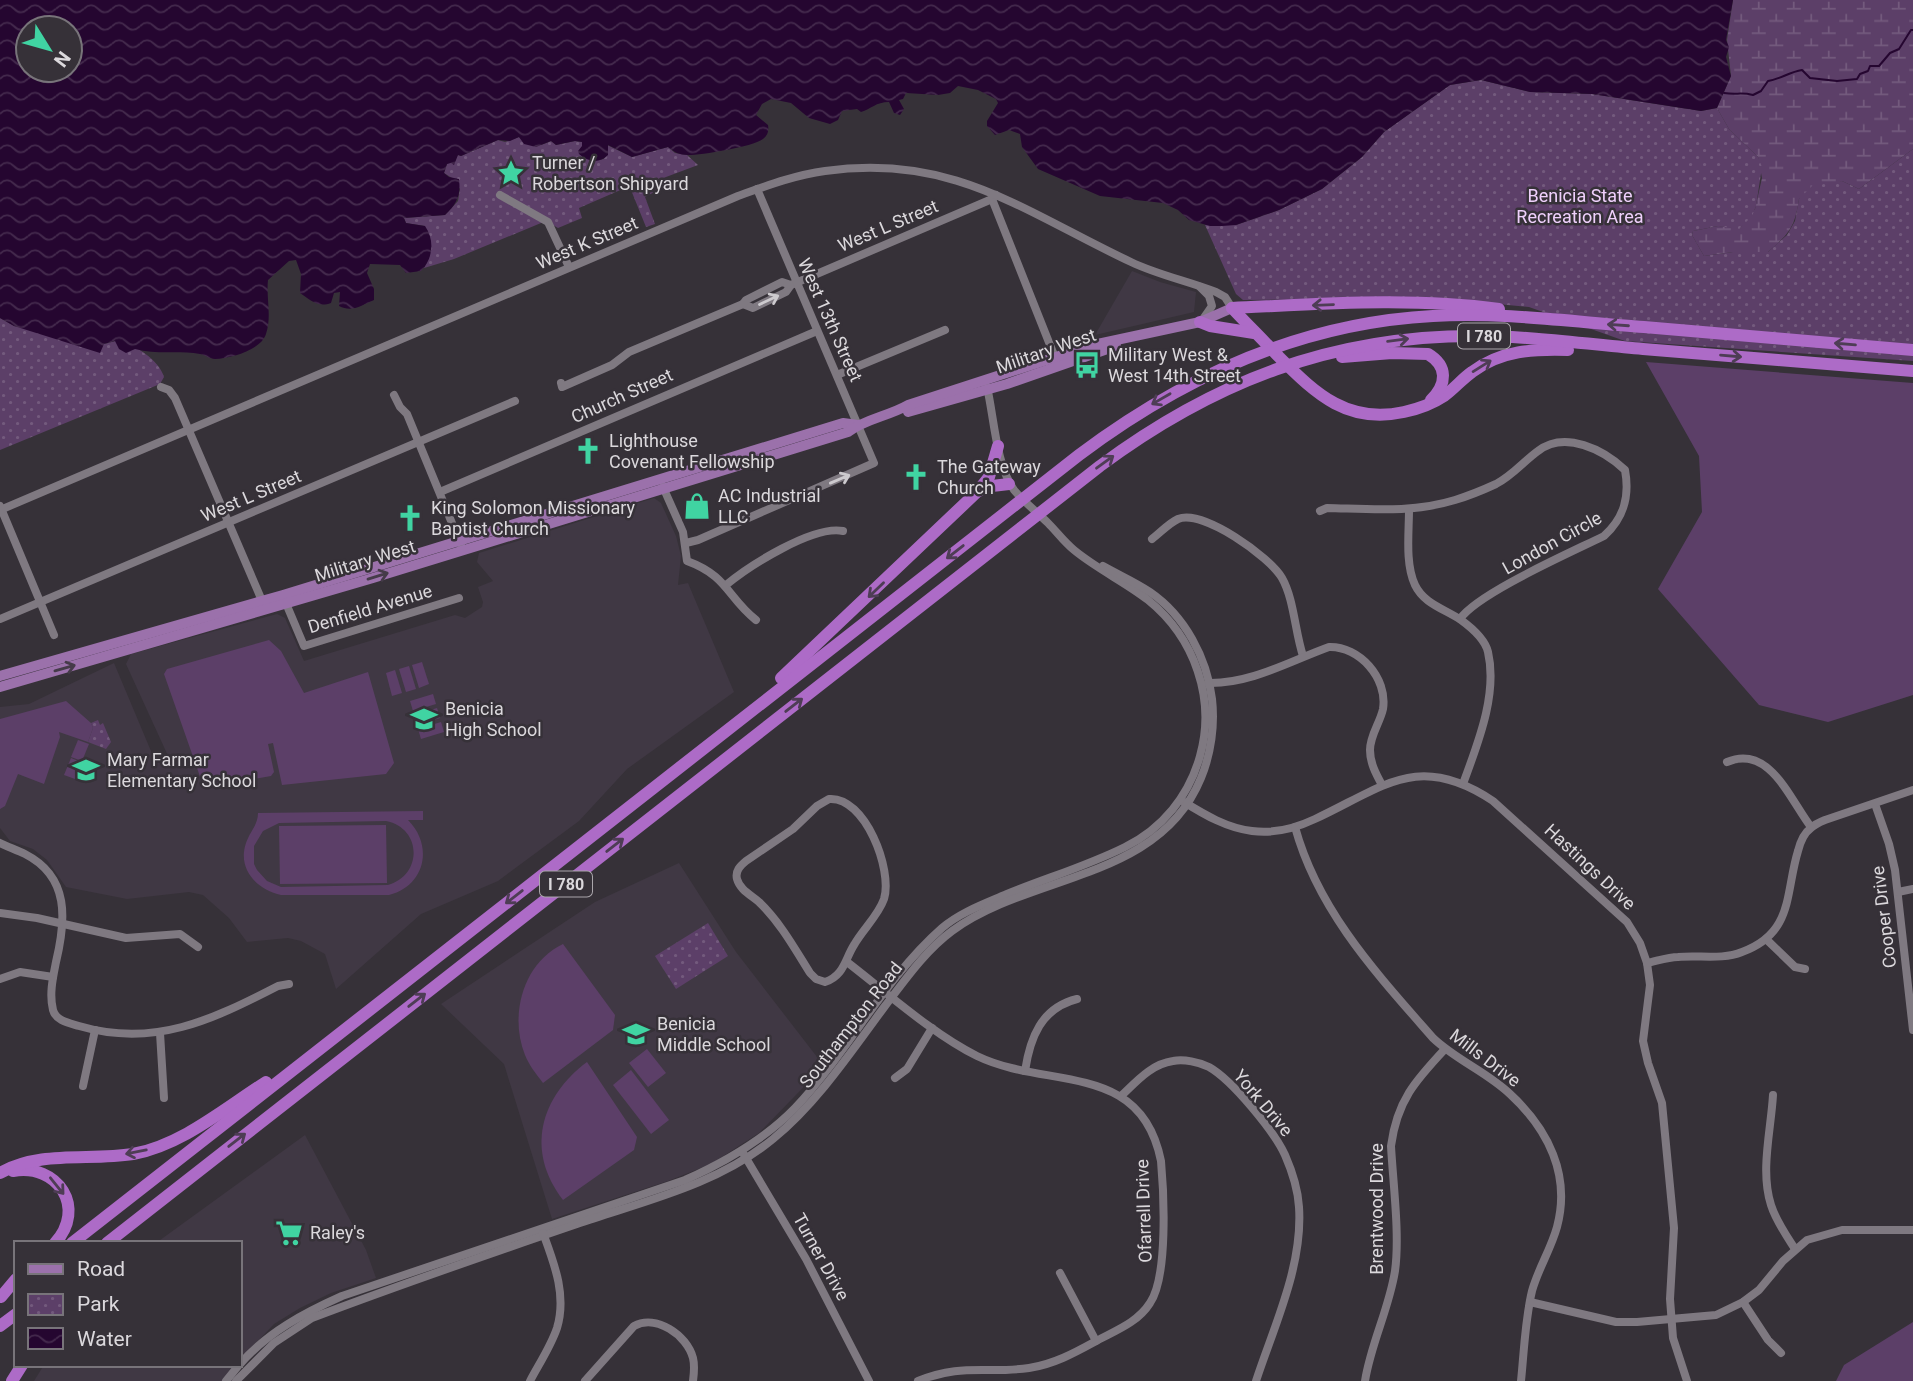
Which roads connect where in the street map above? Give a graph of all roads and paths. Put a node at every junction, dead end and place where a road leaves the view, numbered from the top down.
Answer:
1 (757, 189) junction
2 (500, 195) dead end
3 (994, 197) junction
4 (569, 267) junction
5 (793, 284) junction
6 (1198, 285) junction
7 (1232, 309) junction
8 (1562, 321) junction
9 (1200, 322) junction
10 (945, 330) dead end
11 (817, 331) junction
12 (1256, 334) junction
13 (1663, 350) junction
14 (1913, 350) edge
15 (1307, 359) junction
16 (1057, 362) junction
17 (1913, 371) edge
18 (837, 375) junction
19 (561, 383) dead end
20 (987, 385) junction
21 (161, 387) dead end
22 (394, 395) dead end
23 (514, 401) dead end
24 (1426, 405) junction
25 (858, 425) junction
26 (188, 429) junction
27 (419, 442) junction
28 (998, 446) junction
29 (1009, 484) junction
30 (663, 485) junction
31 (978, 491) junction
32 (440, 492) junction
33 (0, 509) edge
34 (1409, 510) junction
35 (1320, 511) dead end
36 (229, 523) junction
37 (843, 531) dead end
38 (1152, 539) dead end
39 (686, 543) junction
40 (461, 545) junction
41 (726, 585) junction
42 (459, 598) dead end
43 (285, 599) junction
44 (41, 604) junction
45 (264, 605) junction
46 (0, 619) edge
47 (1460, 619) junction
48 (756, 620) dead end
49 (54, 635) dead end
50 (1303, 656) junction
51 (0, 676) edge
52 (1206, 683) junction
53 (0, 687) edge
54 (703, 749) junction
55 (1727, 762) dead end
56 (1463, 784) junction
57 (1382, 785) junction
58 (1913, 790) edge
59 (1185, 803) junction
60 (1875, 804) junction
61 (1295, 827) junction
62 (1811, 827) junction
63 (0, 843) edge
64 (1913, 889) edge
65 (1898, 892) junction
66 (0, 913) edge
67 (63, 924) junction
68 (1766, 939) junction
69 (198, 947) dead end
70 (847, 962) junction
71 (1647, 963) junction
72 (1805, 969) dead end
73 (1910, 972) edge
74 (53, 977) junction
75 (0, 979) edge
76 (289, 984) dead end
77 (890, 994) junction
78 (1077, 999) dead end
79 (932, 1028) junction
80 (95, 1030) junction
81 (1913, 1030) edge
82 (160, 1033) junction
83 (323, 1046) junction
84 (1445, 1049) junction
85 (1025, 1071) junction
86 (895, 1079) dead end
87 (83, 1086) dead end
88 (1773, 1095) dead end
89 (1121, 1096) junction
90 (164, 1098) dead end
91 (744, 1154) junction
92 (201, 1168) junction
93 (0, 1175) edge
94 (1913, 1230) edge
95 (543, 1232) junction
96 (56, 1241) edge
97 (75, 1241) edge
98 (110, 1241) edge
99 (122, 1241) edge
100 (1795, 1249) junction
101 (1060, 1273) dead end
102 (14, 1281) edge
103 (0, 1297) edge
104 (1530, 1302) junction
105 (1743, 1302) junction
106 (1671, 1320) junction
107 (1096, 1341) junction
108 (1781, 1353) dead end
109 (242, 1362) edge
110 (237, 1367) edge
111 (226, 1381) edge
112 (236, 1381) edge
113 (530, 1381) edge
114 (585, 1381) edge
115 (693, 1381) edge
116 (869, 1381) edge
117 (918, 1381) edge
118 (1256, 1381) edge
119 (1365, 1381) edge
120 (1521, 1381) edge
121 (1687, 1381) edge

1 - 3 street, West K Street
1 - 4 street, West K Street
1 - 5 street, West 13th Street
2 - 4 street
3 - 5 street, West L Street
3 - 6 street, West K Street
3 - 16 street
4 - 26 street, West K Street
5 - 11 street, West 13th Street
5 - 19 street, West L Street
6 - 7 street, West K Street
6 - 9 street
8 -> 7 highway
7 - 9 main road, Military West
7 - 12 highway
14 -> 8 highway, I 780
8 -> 54 highway, I 780
9 - 12 highway
9 - 16 main road, Military West
10 - 18 street
11 - 18 street, West 13th Street
11 - 32 street, Church Street
12 - 24 highway
15 -> 13 highway, I 780
13 -> 17 highway, I 780
24 -> 13 highway
15 - 24 highway
92 -> 15 highway, I 780
16 - 20 main road, Military West
18 - 25 street, West 13th Street
20 - 25 main road, Military West
20 - 28 street, Southampton Road
21 - 26 street
22 - 27 street
23 - 27 street, West L Street
25 - 30 main road, Military West
39 -> 25 street, West 13th Street
26 - 33 street, West K Street
26 - 36 street
27 - 32 street
27 - 36 street, West L Street
28 - 29 street, Southampton Road
28 - 31 highway
29 - 31 highway
29 - 52 street, Southampton Road
30 - 39 street
30 - 40 main road, Military West
31 -> 54 highway
32 - 40 street
33 - 44 street
34 - 35 street, London Circle
34 - 47 street
34 - 47 street, London Circle
36 - 44 street, West L Street
36 - 45 street
37 - 41 street
38 - 50 street
39 - 41 street
40 - 43 main road, Military West
41 - 48 street
42 - 43 street, Denfield Avenue
43 - 45 main road, Military West
44 - 46 street, West L Street
44 - 49 street
45 - 51 main road, Military West
53 -> 45 main road, Military West
47 - 56 street
50 - 52 street
50 - 57 street
52 - 59 street, Southampton Road
54 -> 83 highway, I 780
55 - 62 street
56 - 57 street, Hastings Drive
56 - 71 street, Hastings Drive
57 - 61 street, Hastings Drive
58 - 60 street
59 - 61 street, Hastings Drive
59 - 77 street, Southampton Road
60 - 62 street
60 - 65 street, Cooper Drive
61 - 84 street, Mills Drive
62 - 68 street
63 - 67 street
64 - 65 street
65 - 73 street, Cooper Drive
66 - 67 street
67 - 69 street
67 - 74 street
68 - 71 street
68 - 72 street
70 - 70 street
70 - 77 street, Ofarrell Drive
71 - 106 street, Hastings Drive
73 - 81 street, Cooper Drive
74 - 75 street
74 - 80 street
76 - 82 street
77 - 79 street, Ofarrell Drive
77 - 91 street, Southampton Road
78 - 85 street
79 - 85 street, Ofarrell Drive
79 - 86 street
80 - 82 street
80 - 87 street
82 - 90 street
83 -> 93 highway
83 - 97 highway, I 780
84 - 104 street, Mills Drive
84 - 119 street, Brentwood Drive
85 - 89 street, Ofarrell Drive
88 - 100 street
89 - 107 street, Ofarrell Drive
89 - 118 street, York Drive
91 - 95 street, Southampton Road
91 - 116 street, Turner Drive
92 - 98 highway, I 780
92 - 99 highway
93 -> 96 highway
94 - 100 street
95 - 109 street, Southampton Road
95 - 112 street, Southampton Road
95 - 113 street
100 - 105 street
101 - 107 street
102 - 103 highway
104 - 106 street
104 - 120 street, Mills Drive
105 - 106 street
105 - 108 street
106 - 121 street, Hastings Drive
107 - 117 street, Ofarrell Drive
110 - 111 street, Southampton Road
114 - 115 street

